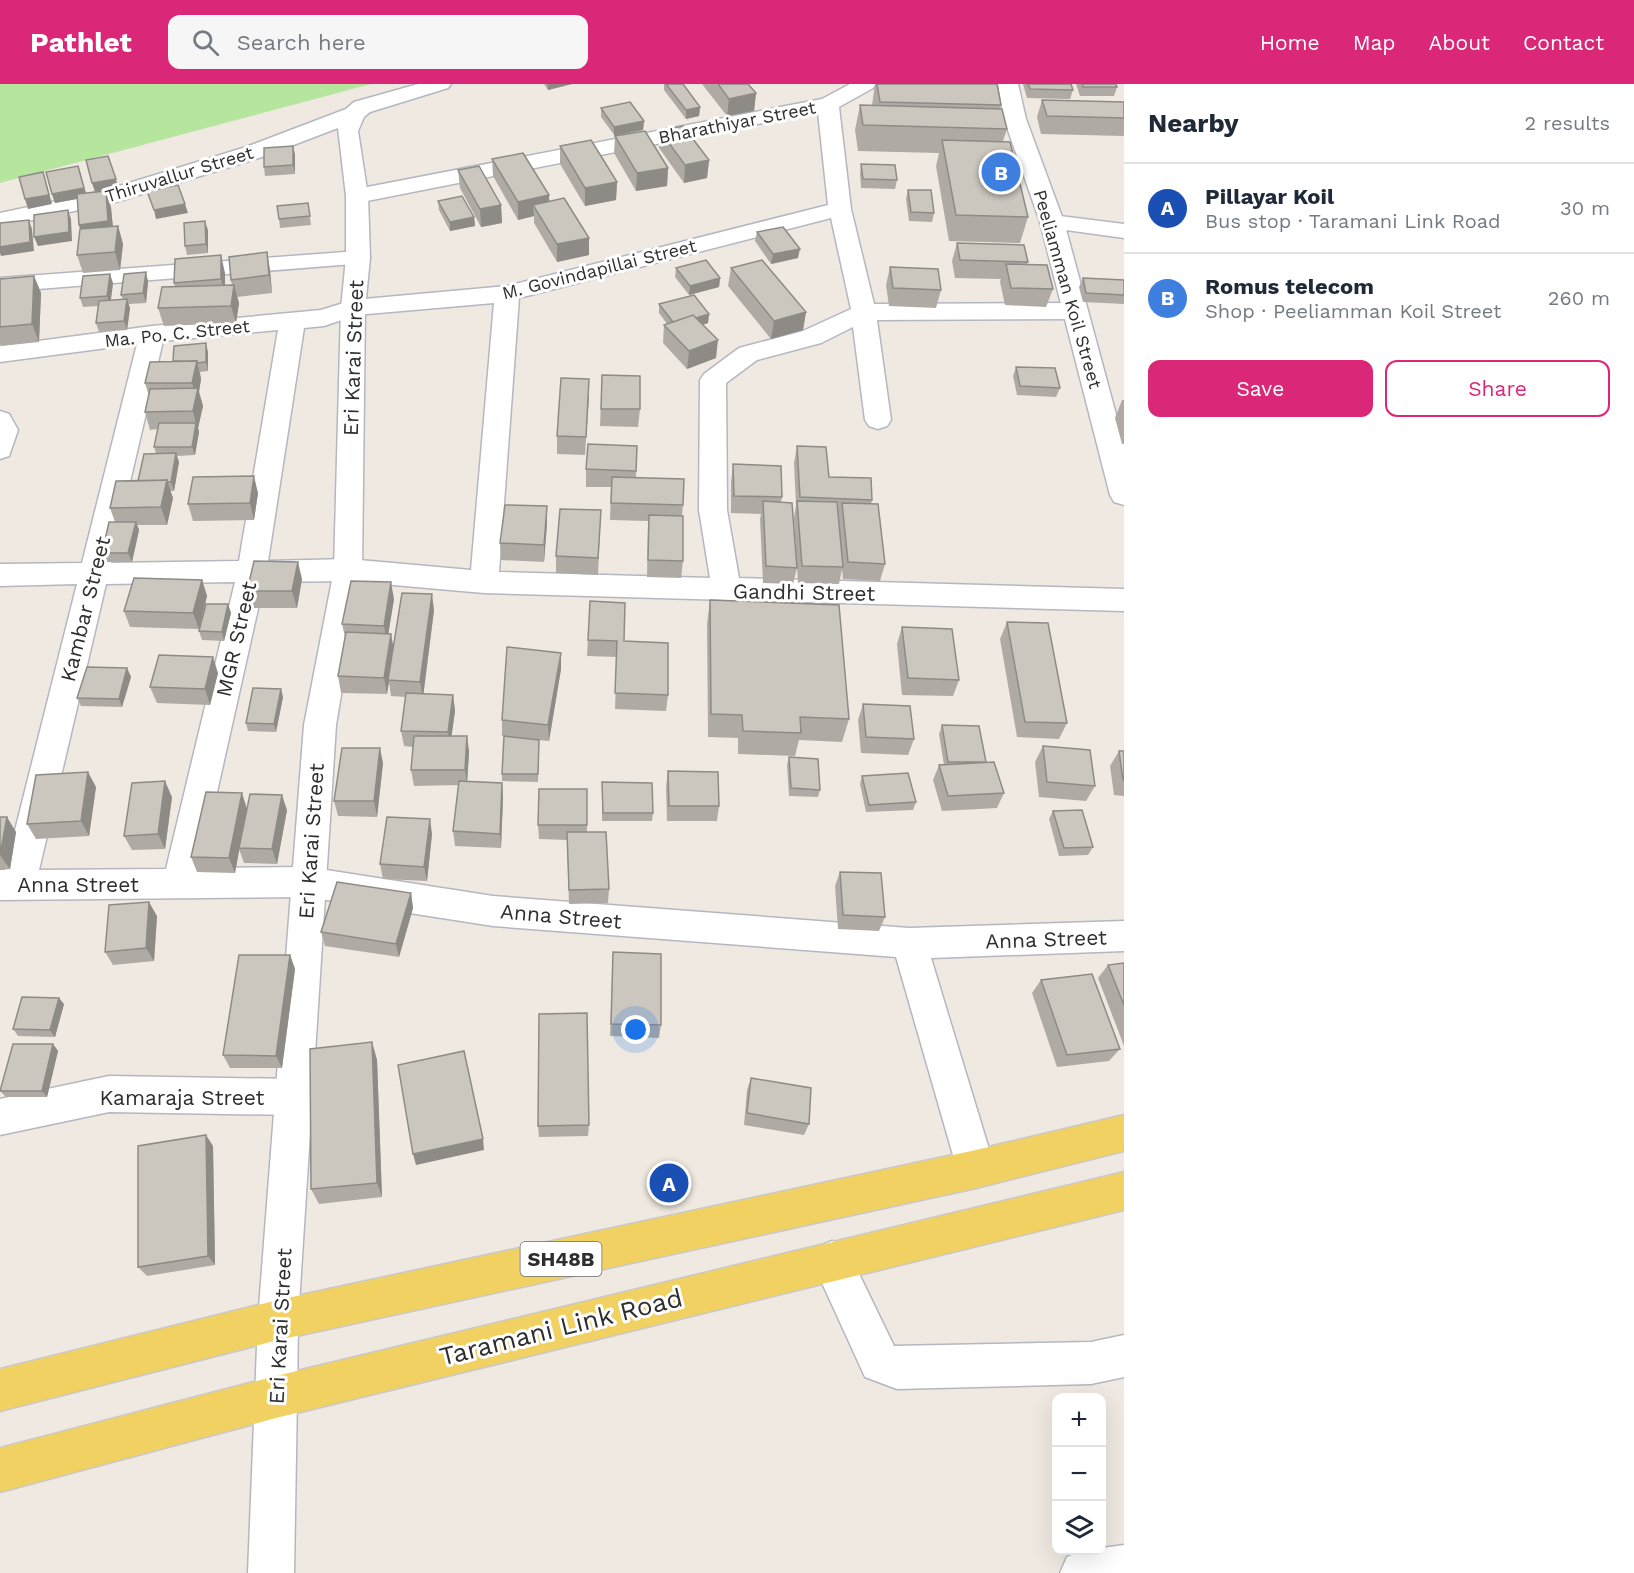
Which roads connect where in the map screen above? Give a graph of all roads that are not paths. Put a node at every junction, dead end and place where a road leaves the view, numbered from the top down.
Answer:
1 (441, 84) edge
2 (866, 84) edge
3 (1008, 84) edge
4 (828, 104) junction
5 (354, 114) junction
6 (357, 196) junction
7 (840, 209) junction
8 (0, 220) edge
9 (1052, 222) junction
10 (1124, 231) edge
11 (358, 258) junction
12 (0, 285) edge
13 (507, 294) junction
14 (353, 308) junction
15 (1076, 311) junction
16 (864, 312) junction
17 (292, 322) junction
18 (152, 334) junction
19 (0, 354) edge
20 (0, 420) edge
21 (878, 420) dead end
22 (0, 450) edge
23 (1124, 495) edge
24 (252, 570) junction
25 (348, 570) junction
26 (93, 574) junction
27 (0, 575) edge
28 (484, 582) junction
29 (726, 590) junction
30 (1124, 600) edge
31 (307, 882) junction
32 (180, 883) junction
33 (10, 884) edge
34 (1124, 936) edge
35 (909, 944) junction
36 (293, 1097) junction
37 (0, 1117) edge
38 (1124, 1133) edge
39 (976, 1170) junction
40 (1124, 1191) edge
41 (832, 1261) junction
42 (278, 1320) junction
43 (1124, 1356) edge
44 (0, 1390) edge
45 (276, 1397) junction
46 (0, 1470) edge
47 (1124, 1567) edge
48 (270, 1573) edge
49 (1083, 1573) edge

1 - 5 street, Thiruvallur Street
2 - 4 street, Bharathiyar Street
3 - 9 street, Peeliamman Koil Street
4 - 6 street, Bharathiyar Street
4 - 7 street
5 - 6 street, Eri Karai Street
5 - 8 street, Thiruvallur Street
6 - 11 street, Eri Karai Street
7 - 13 street, M. Govindapillai Street
7 - 16 street
9 - 10 street
9 - 15 street, Peeliamman Koil Street
11 - 12 street
11 - 14 street, Eri Karai Street
13 - 14 street, M. Govindapillai Street
13 - 28 street
14 - 17 street, Ma. Po. C. Street
14 - 25 street, Eri Karai Street
15 - 16 street
15 - 23 street, Peeliamman Koil Street
16 - 21 street
16 - 29 street
17 - 18 street, Ma. Po. C. Street
17 - 24 street, MGR Street
18 - 19 street, Ma. Po. C. Street
18 - 26 street, Kambar Street
20 - 22 street
24 - 25 street, Gandhi Street
24 - 26 street, Gandhi Street
24 - 32 street, MGR Street
25 - 28 street, Gandhi Street
25 - 31 street, Eri Karai Street
26 - 27 street, Gandhi Street
26 - 33 street, Kambar Street
28 - 29 street, Gandhi Street
29 - 30 street, Gandhi Street
31 - 32 street, Anna Street
31 - 35 street, Anna Street
31 - 36 street, Eri Karai Street
32 - 33 street, Anna Street
34 - 35 street, Anna Street
35 - 39 street
36 - 37 street, Kamaraja Street
36 - 42 street, Eri Karai Street
38 - 39 main road, SH48B
39 - 42 main road, SH48B
40 - 41 main road, Taramani Link Road
41 - 43 street
41 - 45 main road, Taramani Link Road
42 - 44 main road, SH48B
42 - 45 street, Eri Karai Street
45 - 46 main road, Taramani Link Road
45 - 48 street, Eri Karai Street
47 - 49 street

